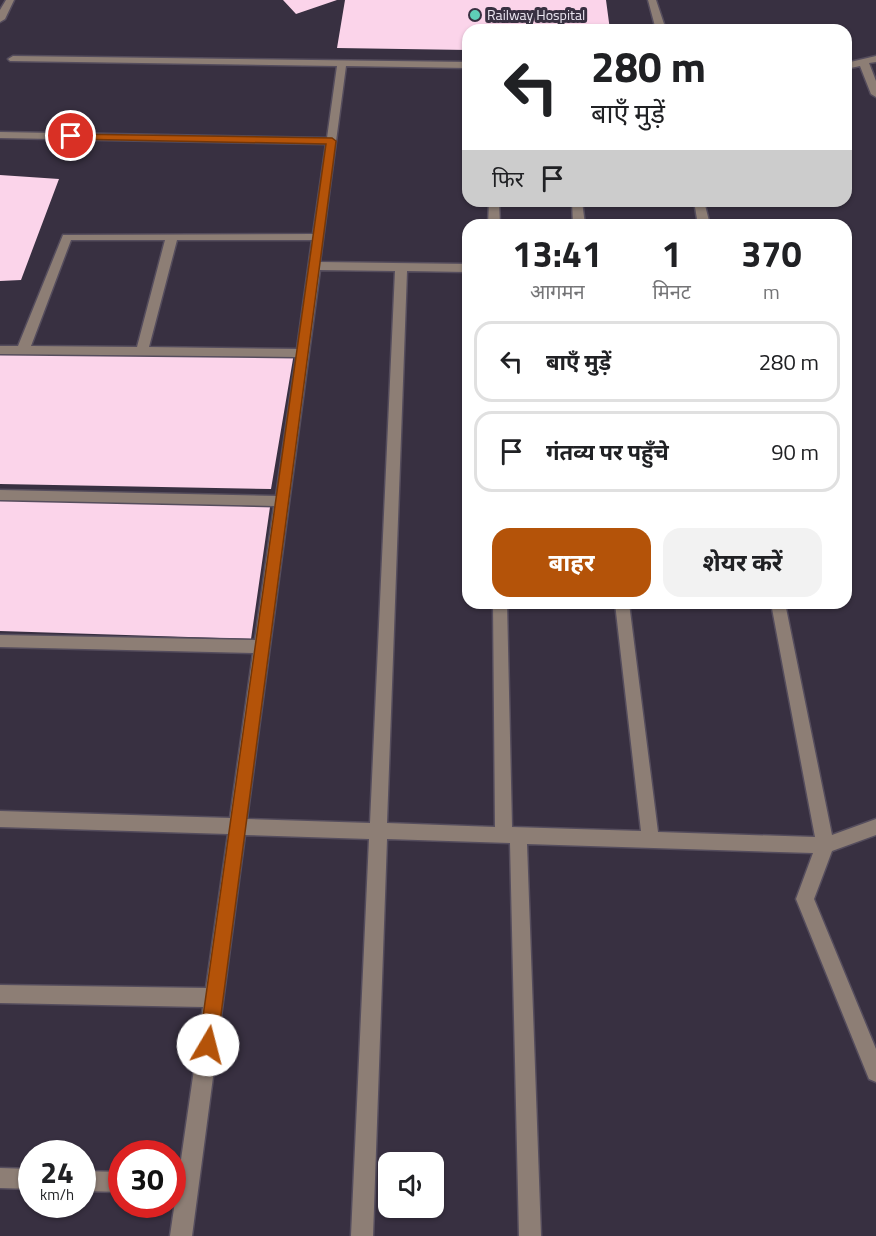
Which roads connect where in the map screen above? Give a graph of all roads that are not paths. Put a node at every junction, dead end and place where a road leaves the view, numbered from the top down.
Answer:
1 (10, 0) edge
2 (652, 0) edge
3 (0, 19) edge
4 (659, 24) edge
5 (13, 59) dead end
6 (876, 59) edge
7 (864, 63) junction
8 (342, 64) junction
9 (462, 65) edge
10 (852, 65) edge
11 (876, 94) edge
12 (0, 135) edge
13 (332, 141) junction
14 (172, 237) junction
15 (319, 237) junction
16 (315, 266) junction
17 (401, 267) junction
18 (462, 268) edge
19 (0, 350) edge
20 (23, 350) junction
21 (142, 351) junction
22 (303, 353) junction
23 (0, 495) edge
24 (283, 501) junction
25 (500, 609) edge
26 (623, 609) edge
27 (779, 609) edge
28 (0, 640) edge
29 (263, 647) junction
30 (0, 819) edge
31 (239, 827) junction
32 (876, 827) edge
33 (377, 831) junction
34 (511, 835) junction
35 (650, 839) junction
36 (825, 844) junction
37 (0, 994) edge
38 (214, 998) junction
39 (876, 1072) edge
40 (186, 1151) edge
41 (0, 1178) edge
42 (18, 1179) edge
43 (181, 1218) edge
44 (181, 1236) edge
45 (362, 1236) edge
46 (530, 1236) edge

1 - 3 street
2 - 4 street
5 - 8 street
6 - 7 street
7 - 10 street
7 - 11 street
8 - 9 street
8 - 13 street
12 - 13 street
13 - 15 street
14 - 15 street
14 - 20 street
14 - 21 street
15 - 16 street
16 - 17 street
16 - 22 street
17 - 18 street
17 - 33 street
19 - 20 street
20 - 21 street
21 - 22 street
22 - 24 street
23 - 24 street
24 - 29 street
25 - 34 street
26 - 35 street
27 - 36 street
28 - 29 street
29 - 31 street
30 - 31 street
31 - 33 street
31 - 38 street
32 - 36 street
33 - 34 street
33 - 45 street
34 - 35 street
34 - 46 street
35 - 36 street
36 - 39 street
37 - 38 street
38 - 40 street
41 - 42 street
43 - 44 street

